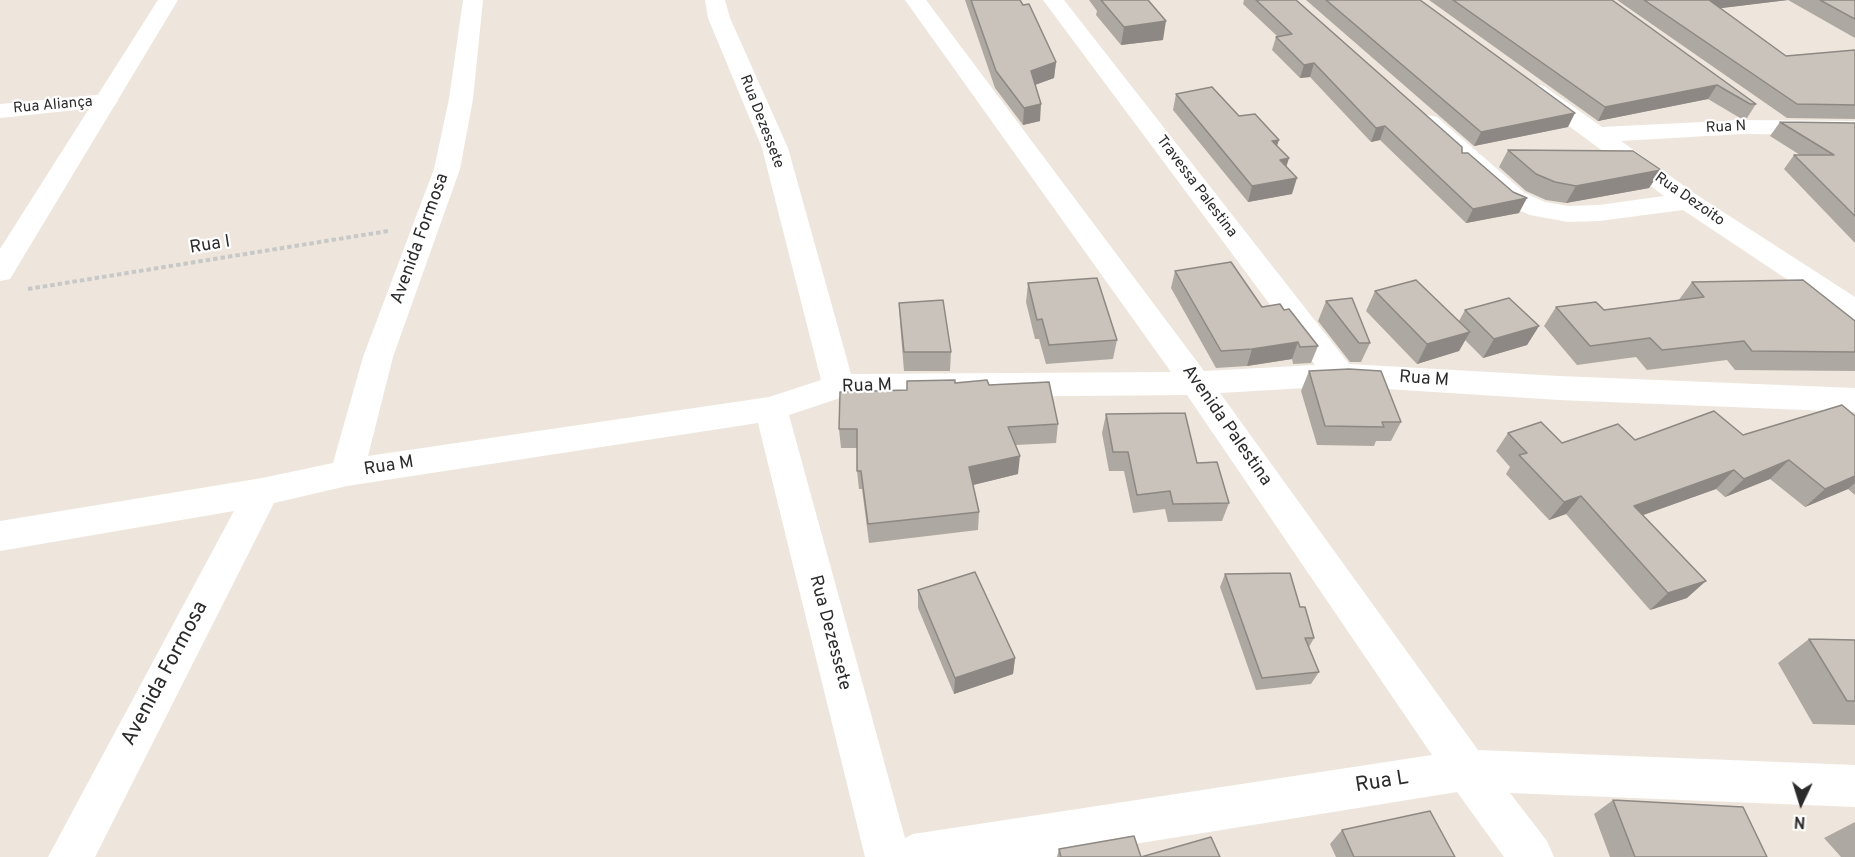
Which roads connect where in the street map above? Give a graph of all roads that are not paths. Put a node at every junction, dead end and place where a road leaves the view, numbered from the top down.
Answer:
1 (168, 0) edge
2 (473, 0) edge
3 (715, 0) edge
4 (915, 0) edge
5 (1053, 0) edge
6 (1521, 80) edge
7 (106, 101) junction
8 (1750, 106) edge
9 (1412, 107) edge
10 (0, 111) edge
11 (1778, 126) junction
12 (1855, 128) edge
13 (1598, 135) junction
14 (1688, 201) junction
15 (0, 272) edge
16 (1855, 311) edge
17 (1340, 375) junction
18 (1196, 383) junction
19 (838, 386) junction
20 (1855, 400) edge
21 (771, 409) junction
22 (347, 473) junction
23 (262, 492) junction
24 (0, 536) edge
25 (1467, 770) junction
26 (1855, 786) edge
27 (71, 857) edge
28 (888, 857) edge
29 (913, 857) edge
30 (1531, 857) edge

1 - 7 street
2 - 22 street, Avenida Formosa
3 - 19 street, Rua Dezessete
4 - 18 street, Avenida Palestina
5 - 17 street, Travessa Palestina
6 - 13 street, Rua Dezoito
7 - 10 street, Rua Aliança
7 - 15 street
8 - 11 street
9 - 14 street
11 - 12 street, Rua N
11 - 13 street, Rua N
13 - 14 street, Rua Dezoito
14 - 16 street, Rua Dezoito
17 - 18 street, Rua M
17 - 20 street, Rua M
18 - 19 street, Rua M
18 - 25 street, Avenida Palestina
19 - 21 street, Rua M
21 - 22 street, Rua M
21 - 28 street, Rua Dezessete
22 - 23 street, Rua M
23 - 24 street, Rua M
23 - 27 street, Avenida Formosa
25 - 26 street, Rua L
25 - 29 street, Rua L
25 - 30 street, Avenida Palestina

